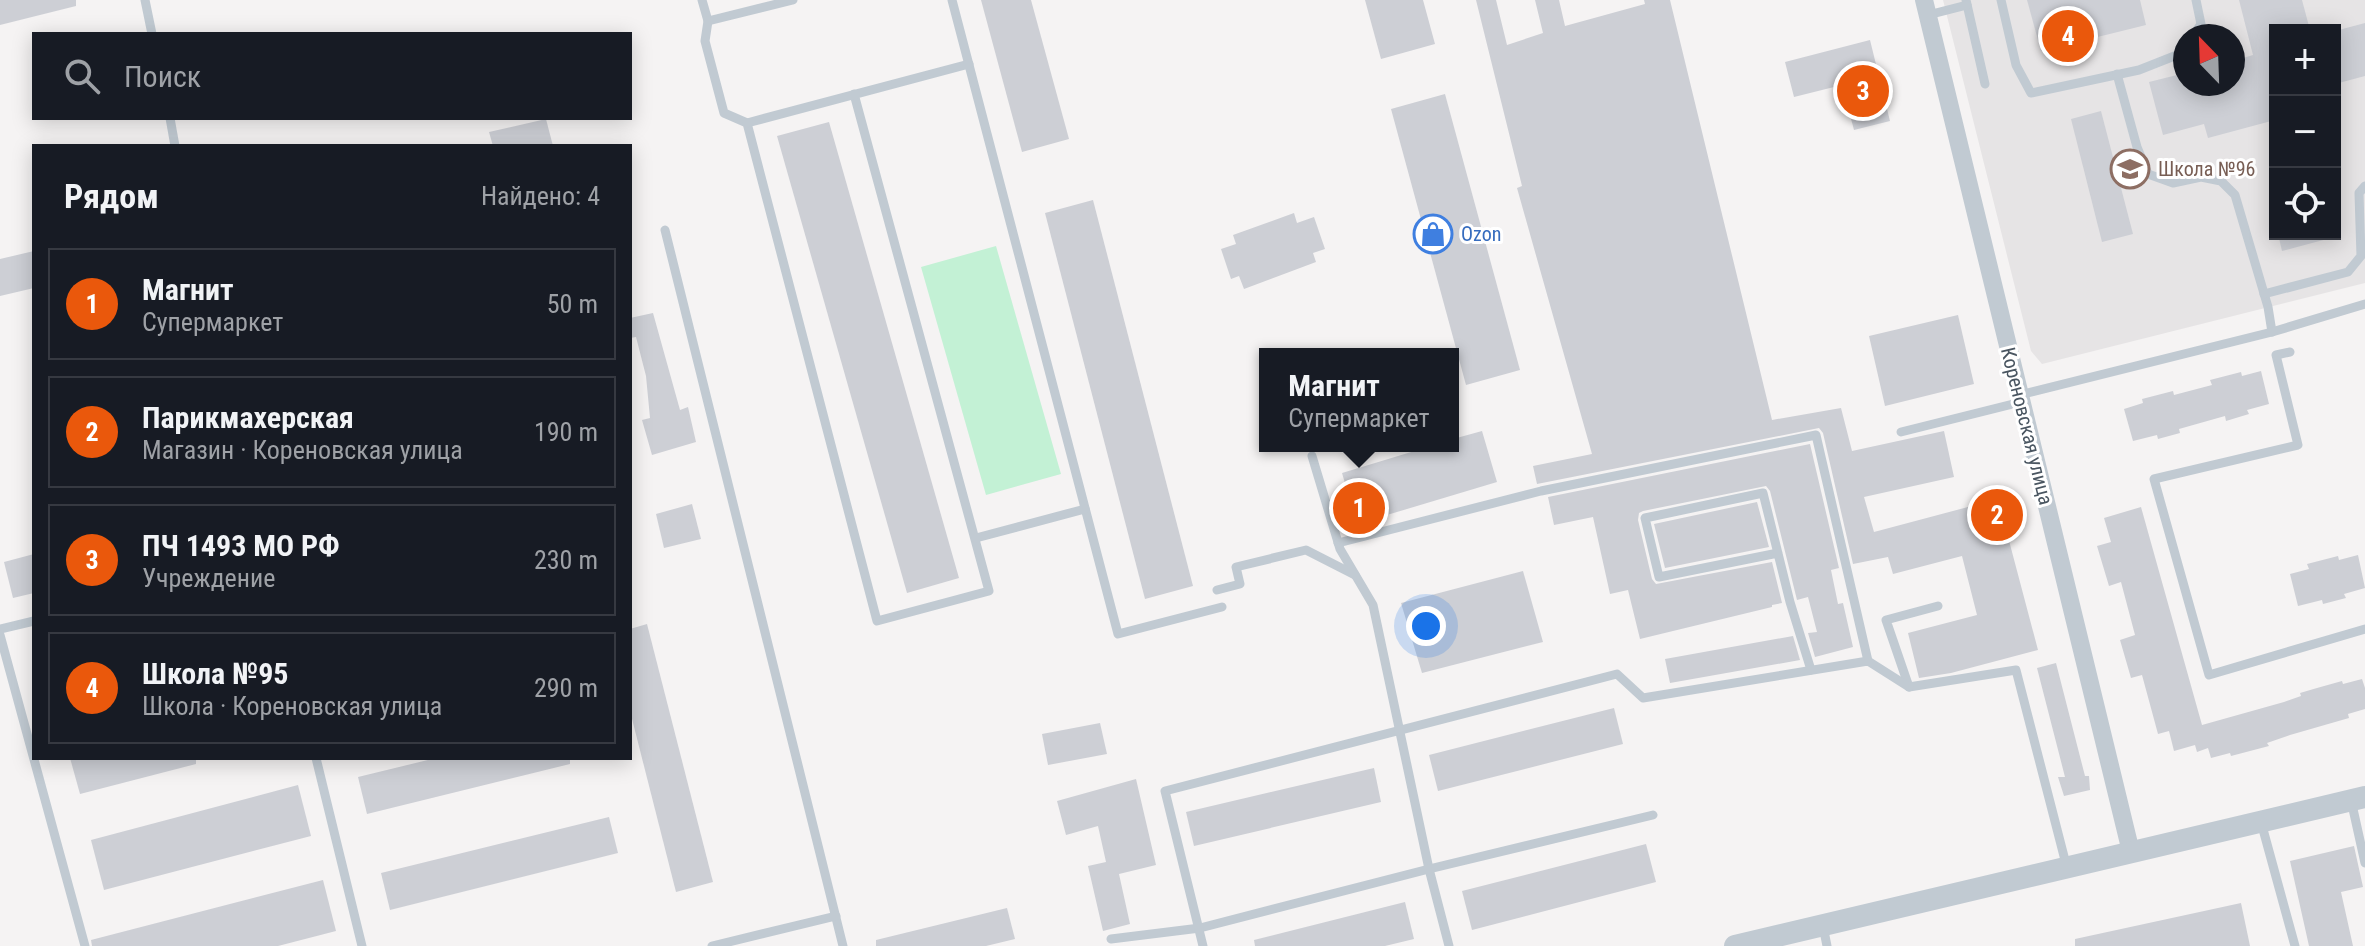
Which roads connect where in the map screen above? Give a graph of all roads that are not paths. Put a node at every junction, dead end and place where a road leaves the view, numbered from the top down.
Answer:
1 (145, 0) edge
2 (702, 0) edge
3 (793, 0) edge
4 (952, 0) edge
5 (2001, 0) edge
6 (2196, 0) edge
7 (1967, 2) edge
8 (1926, 8) edge
9 (708, 21) junction
10 (2201, 24) edge
11 (152, 32) edge
12 (2173, 57) edge
13 (969, 64) junction
14 (2117, 74) junction
15 (1985, 84) dead end
16 (854, 94) junction
17 (170, 120) edge
18 (747, 123) junction
19 (175, 144) edge
20 (2365, 186) edge
21 (665, 230) dead end
22 (2264, 294) junction
23 (2365, 304) edge
24 (2272, 332) junction
25 (2290, 352) dead end
26 (2020, 398) junction
27 (1901, 432) dead end
28 (1312, 456) dead end
29 (1085, 509) junction
30 (976, 538) junction
31 (1338, 543) junction
32 (1778, 553) junction
33 (1356, 575) junction
34 (1217, 590) dead end
35 (1938, 606) dead end
36 (1222, 607) dead end
37 (32, 621) edge
38 (0, 629) edge
39 (2365, 629) edge
40 (0, 635) edge
41 (1868, 661) junction
42 (1811, 670) junction
43 (1909, 687) junction
44 (1400, 731) junction
45 (32, 752) edge
46 (34, 760) edge
47 (316, 760) edge
48 (2358, 799) edge
49 (1653, 815) dead end
50 (2261, 822) junction
51 (2131, 852) junction
52 (2365, 863) edge
53 (2067, 868) junction
54 (1429, 869) junction
55 (836, 916) junction
56 (1200, 928) junction
57 (1825, 936) edge
58 (1111, 939) dead end
59 (85, 946) edge
60 (362, 946) edge
61 (712, 946) edge
62 (843, 946) edge
63 (1203, 946) edge
64 (1449, 946) edge
65 (1735, 946) edge
66 (2295, 946) edge

1 - 11 lane
2 - 9 lane
3 - 9 lane
4 - 13 lane
5 - 14 lane
6 - 10 lane
7 - 8 lane
7 - 15 lane
8 - 26 street, Кореновская улица
9 - 18 lane
12 - 14 lane
13 - 16 lane
13 - 29 lane
14 - 22 lane
16 - 18 lane
16 - 30 lane
17 - 19 lane
18 - 30 lane
20 - 22 lane
21 - 55 lane
22 - 24 lane
23 - 24 lane
24 - 26 lane
25 - 39 lane
26 - 27 lane
26 - 51 street, Кореновская улица
28 - 31 lane
29 - 30 lane
29 - 36 lane
31 - 33 lane
31 - 41 lane
32 - 32 lane
32 - 42 lane
33 - 34 lane
33 - 44 lane
35 - 43 lane
37 - 38 lane
40 - 45 lane
41 - 42 lane
41 - 43 lane
42 - 44 lane
43 - 53 lane
44 - 54 lane
44 - 56 lane
46 - 59 lane
47 - 60 lane
48 - 50 street
48 - 52 lane
49 - 54 lane
50 - 51 street
50 - 66 lane
51 - 53 street
53 - 57 street
54 - 56 lane
54 - 64 lane
55 - 61 lane
55 - 62 lane
56 - 58 lane
56 - 63 lane
57 - 65 street

